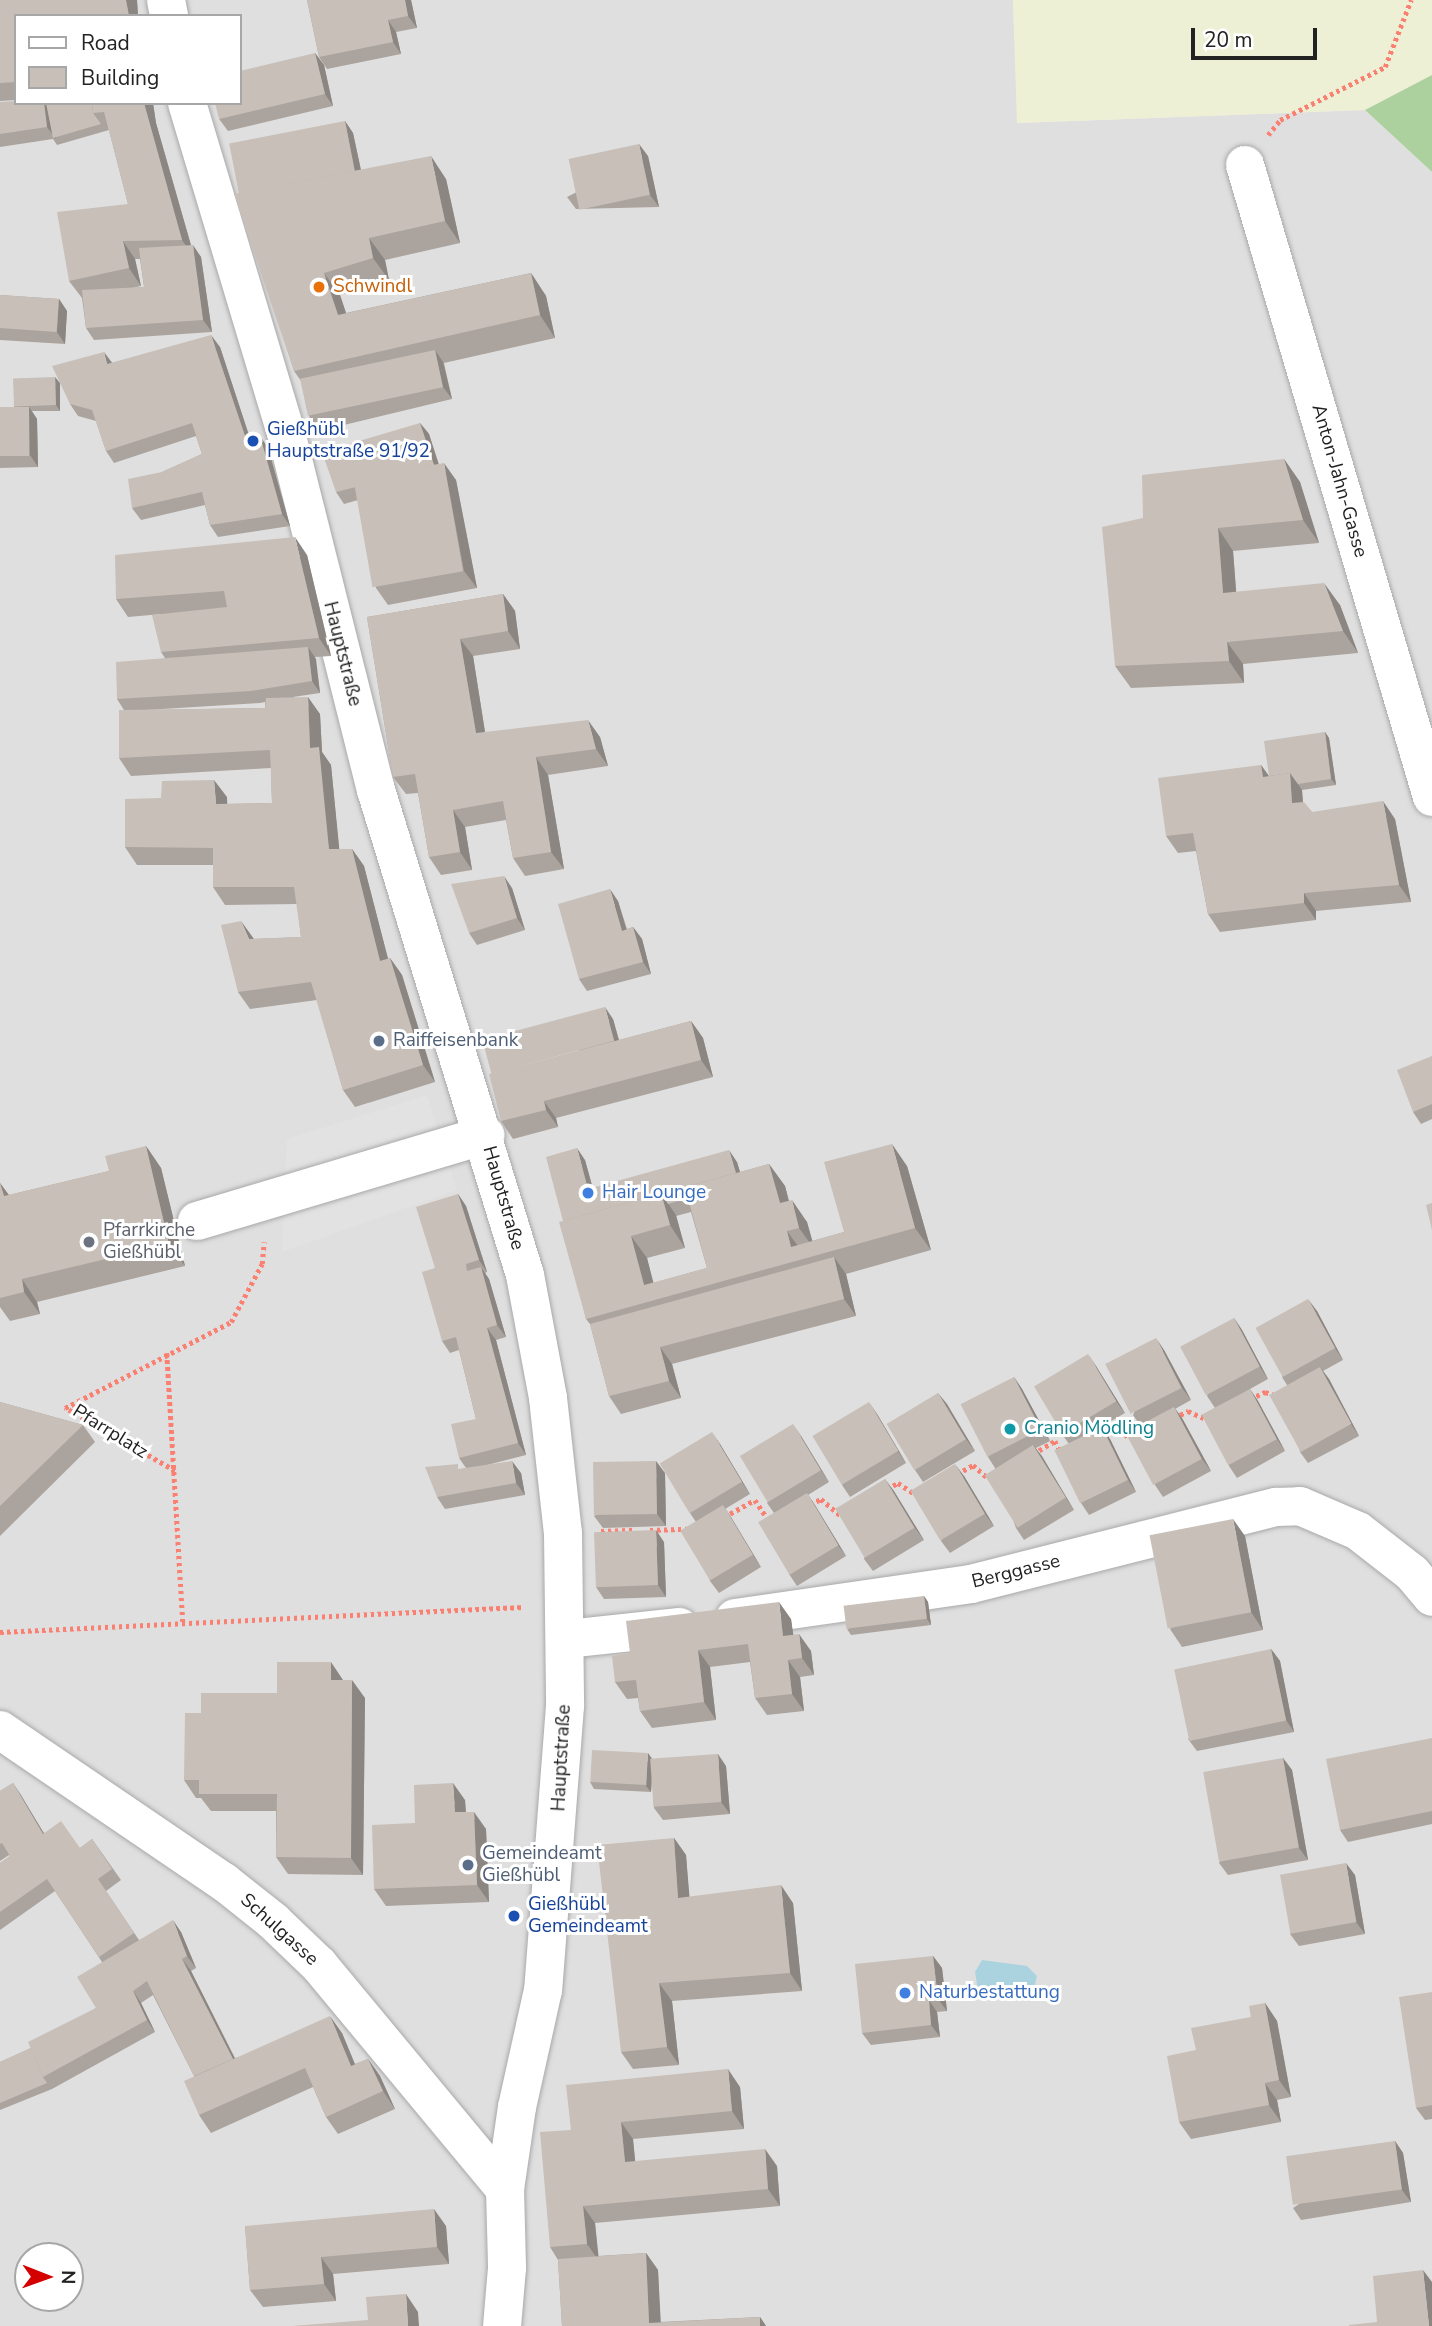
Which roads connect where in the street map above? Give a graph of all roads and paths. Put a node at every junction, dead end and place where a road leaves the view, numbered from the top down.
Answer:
1 (1412, 0) edge
2 (188, 105) edge
3 (1245, 165) joint
4 (1432, 797) edge
5 (485, 1135) junction
6 (268, 1199) junction
7 (197, 1221) dead end
8 (167, 1353) junction
9 (1278, 1397) edge
10 (1243, 1403) edge
11 (1220, 1414) edge
12 (1165, 1422) edge
13 (1142, 1434) edge
14 (1097, 1441) edge
15 (1063, 1458) edge
16 (1024, 1459) edge
17 (176, 1471) junction
18 (995, 1475) edge
19 (950, 1477) edge
20 (928, 1489) edge
21 (875, 1496) edge
22 (852, 1508) edge
23 (797, 1512) edge
24 (784, 1518) edge
25 (714, 1522) edge
26 (691, 1529) edge
27 (562, 1533) junction
28 (1432, 1597) edge
29 (183, 1622) junction
30 (566, 1622) junction
31 (0, 1632) edge
32 (0, 1730) edge
33 (505, 2189) junction
34 (502, 2326) edge

1 - 3 path
2 - 5 street, Hauptstraße
3 - 4 street, Anton-Jahn-Gasse
5 - 6 street
5 - 27 street, Hauptstraße
6 - 7 street
6 - 8 path, Pfarrplatz
8 - 17 path, Pfarrplatz
8 - 17 path, Pfarrplatz
9 - 10 path
11 - 12 path
13 - 14 path
15 - 16 path
17 - 29 path, Pfarrplatz
18 - 19 path
20 - 21 path
22 - 23 path
24 - 25 path
26 - 27 path
27 - 30 street, Hauptstraße
28 - 30 street, Berggasse
29 - 30 path
29 - 31 path
30 - 33 street, Hauptstraße
32 - 33 street, Schulgasse
33 - 34 street, Hauptstraße

